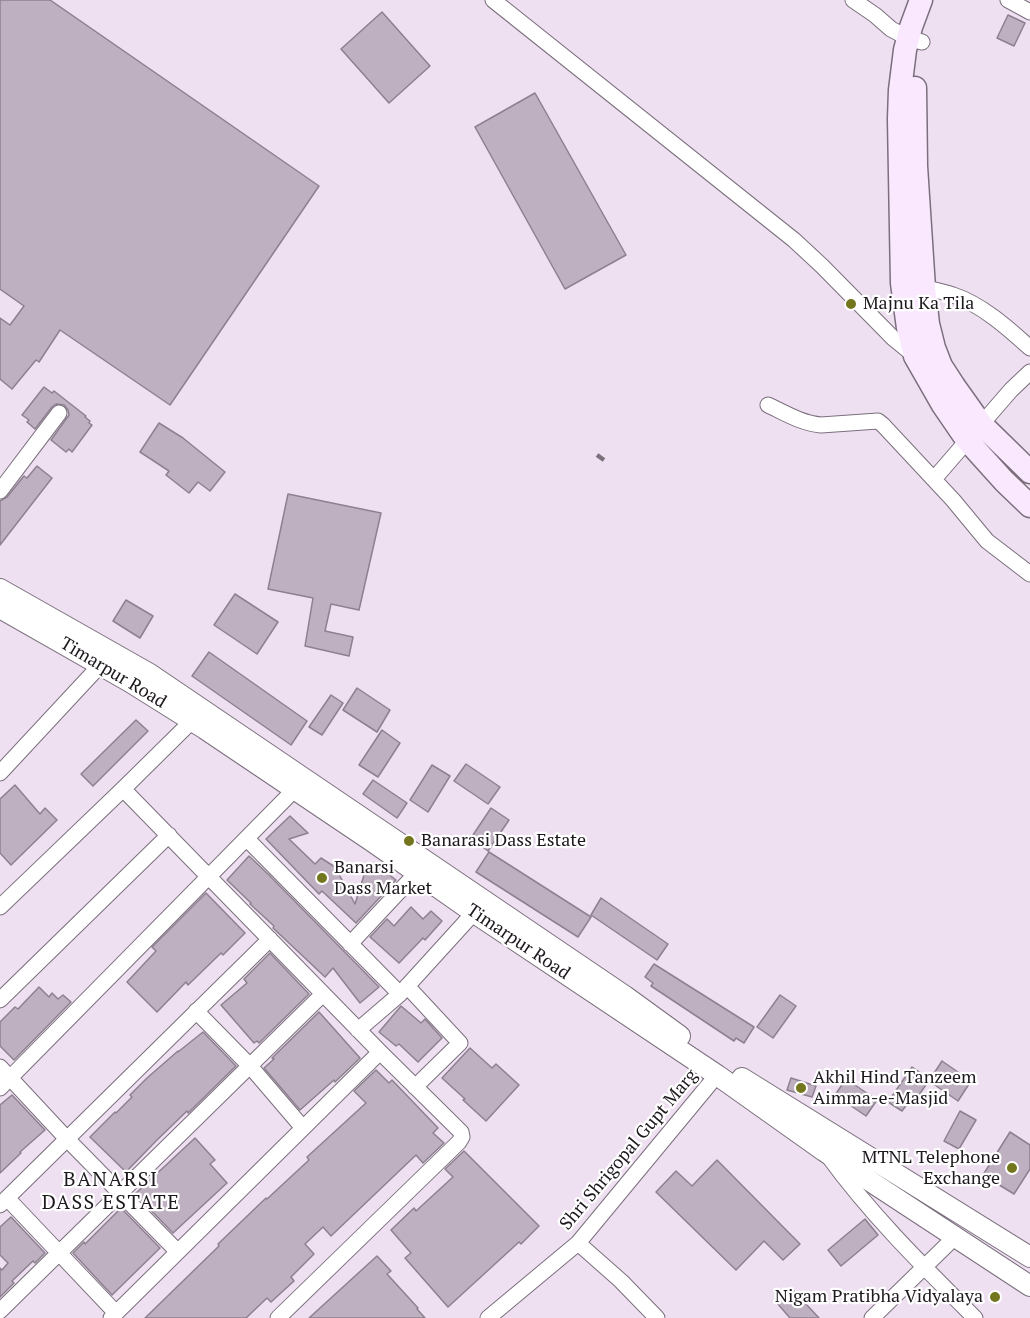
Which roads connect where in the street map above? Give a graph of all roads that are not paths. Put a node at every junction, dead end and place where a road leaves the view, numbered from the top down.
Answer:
1 (493, 0) edge
2 (853, 0) edge
3 (921, 0) edge
4 (938, 0) edge
5 (1008, 0) edge
6 (1030, 12) edge
7 (915, 40) junction
8 (913, 286) junction
9 (1030, 348) edge
10 (915, 356) junction
11 (941, 366) junction
12 (1030, 372) edge
13 (768, 405) dead end
14 (59, 413) dead end
15 (974, 432) junction
16 (1030, 472) edge
17 (934, 478) junction
18 (0, 491) edge
19 (1030, 506) edge
20 (1030, 574) edge
21 (0, 589) edge
22 (0, 608) edge
23 (106, 658) junction
24 (197, 715) junction
25 (0, 773) edge
26 (300, 784) junction
27 (123, 789) junction
28 (169, 835) junction
29 (247, 839) junction
30 (422, 867) junction
31 (209, 877) junction
32 (479, 906) junction
33 (0, 907) edge
34 (270, 939) junction
35 (350, 944) junction
36 (403, 990) junction
37 (323, 994) junction
38 (0, 1000) edge
39 (196, 1011) junction
40 (358, 1030) junction
41 (380, 1052) junction
42 (250, 1066) junction
43 (721, 1071) junction
44 (3, 1078) edge
45 (415, 1087) junction
46 (303, 1128) junction
47 (67, 1139) junction
48 (830, 1143) junction
49 (121, 1192) junction
50 (4, 1201) edge
51 (955, 1237) junction
52 (578, 1243) junction
53 (178, 1252) junction
54 (59, 1253) junction
55 (1030, 1257) edge
56 (924, 1267) junction
57 (1030, 1286) edge
58 (0, 1311) edge
59 (113, 1316) edge
60 (278, 1318) edge
61 (488, 1318) edge
62 (657, 1318) edge
63 (872, 1318) edge
64 (975, 1318) edge

1 - 10 street
2 - 7 street
3 - 7 main road
4 - 7 main road
5 - 6 street
7 - 8 main road
8 - 9 street
8 - 10 main road
8 - 11 main road
10 - 11 street
10 - 15 main road
11 - 15 main road
12 - 15 street
13 - 17 street
14 - 18 street
15 - 16 main road
15 - 17 street
15 - 19 main road
17 - 20 street
21 - 23 street, Timarpur Road
22 - 23 street, Timarpur Road
23 - 24 street, Timarpur Road
23 - 25 street
24 - 26 street, Timarpur Road
24 - 27 street
26 - 29 street
26 - 30 street, Timarpur Road
27 - 28 street
27 - 33 street
28 - 31 street
28 - 38 street
29 - 31 street
29 - 35 street
30 - 32 street, Timarpur Road
30 - 35 street
31 - 34 street
31 - 44 street
32 - 36 street
32 - 43 street, Timarpur Road
34 - 37 street
34 - 39 street
35 - 36 street
36 - 40 street
36 - 45 street
37 - 40 street
37 - 42 street
39 - 42 street
39 - 47 street
40 - 41 street
41 - 45 street
41 - 46 street
42 - 46 street
42 - 49 street
43 - 48 street, Timarpur Road
43 - 52 street, Shri Shrigopal Gupt Marg
44 - 47 street
45 - 60 street
46 - 53 street
47 - 49 street
47 - 50 street
48 - 51 street, Timarpur Road
48 - 55 street, Timarpur Road
48 - 56 street
49 - 53 street
49 - 54 street
50 - 54 street
51 - 56 street
51 - 57 street, Timarpur Road
52 - 61 street, Shri Shrigopal Gupt Marg
52 - 62 street
53 - 59 street
54 - 58 street
54 - 59 street
56 - 63 street
56 - 64 street

